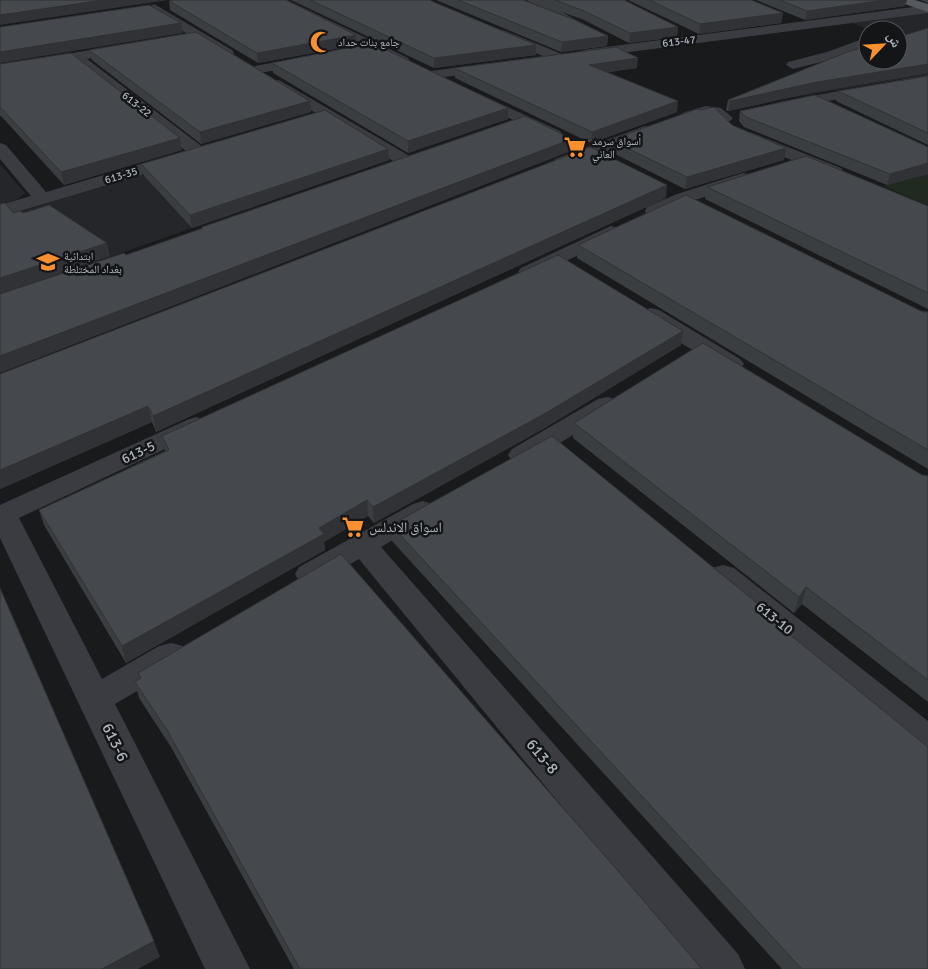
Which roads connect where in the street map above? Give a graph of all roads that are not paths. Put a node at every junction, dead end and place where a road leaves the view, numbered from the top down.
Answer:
1 (278, 0) edge
2 (904, 0) edge
3 (527, 2) edge
4 (171, 5) edge
5 (928, 9) edge
6 (776, 15) edge
7 (838, 21) junction
8 (803, 26) junction
9 (583, 27) edge
10 (858, 29) edge
11 (494, 30) edge
12 (678, 30) edge
13 (201, 36) junction
14 (602, 37) edge
15 (182, 39) edge
16 (696, 39) junction
17 (858, 45) edge
18 (144, 46) edge
19 (375, 47) junction
20 (625, 48) junction
21 (356, 51) edge
22 (77, 57) junction
23 (557, 57) junction
24 (320, 58) edge
25 (528, 61) edge
26 (793, 65) dead end
27 (499, 66) edge
28 (0, 70) edge
29 (255, 70) junction
30 (431, 75) junction
31 (928, 79) edge
32 (815, 98) junction
33 (770, 108) edge
34 (841, 111) edge
35 (328, 114) junction
36 (743, 114) edge
37 (725, 118) junction
38 (310, 119) edge
39 (526, 120) junction
40 (674, 120) edge
41 (655, 127) edge
42 (498, 130) edge
43 (216, 147) edge
44 (0, 148) edge
45 (584, 148) junction
46 (198, 152) junction
47 (426, 155) edge
48 (805, 160) junction
49 (407, 162) junction
50 (389, 168) edge
51 (776, 168) edge
52 (544, 169) edge
53 (758, 174) edge
54 (849, 178) edge
55 (42, 198) junction
56 (0, 211) edge
57 (558, 258) junction
58 (583, 273) edge
59 (504, 283) edge
60 (634, 304) edge
61 (701, 345) junction
62 (676, 360) edge
63 (751, 376) edge
64 (627, 391) edge
65 (218, 415) edge
66 (501, 466) edge
67 (449, 495) edge
68 (2, 515) edge
69 (362, 544) junction
70 (698, 555) edge
71 (284, 589) edge
72 (190, 644) edge
73 (95, 699) junction
74 (928, 741) edge
75 (226, 968) edge
76 (723, 969) edge

1 - 19 street
2 - 5 main road
3 - 9 street
4 - 13 street
5 - 7 street, 613-47
6 - 8 street
7 - 8 street, 613-47
7 - 10 street
8 - 16 street, 613-47
11 - 23 street
12 - 16 street
13 - 15 street
13 - 29 street
14 - 20 street
16 - 20 street, 613-47
17 - 26 street
18 - 22 street
19 - 21 street
19 - 30 street
20 - 23 street, 613-47
22 - 28 street
22 - 46 street, 613-22
23 - 25 street, 613-47
24 - 29 street
27 - 30 street
29 - 35 street
30 - 39 street
31 - 32 street
32 - 33 street
32 - 34 street
35 - 38 street
35 - 49 street
36 - 37 street
37 - 40 street
37 - 48 street
39 - 42 street
39 - 45 street
41 - 45 street
43 - 46 street, 613-35
44 - 55 street
45 - 52 street
46 - 55 street, 613-35
47 - 49 street
48 - 51 street
48 - 54 street
49 - 50 street
53 - 57 street
55 - 56 street, 613-35
57 - 58 street
57 - 59 street
60 - 61 street
61 - 62 street
61 - 63 street
64 - 66 street
65 - 68 street, 613-5
67 - 69 street
68 - 73 street, 613-6
69 - 71 street
69 - 76 street, 613-8
70 - 74 street, 613-10
72 - 73 street
73 - 75 street, 613-6

